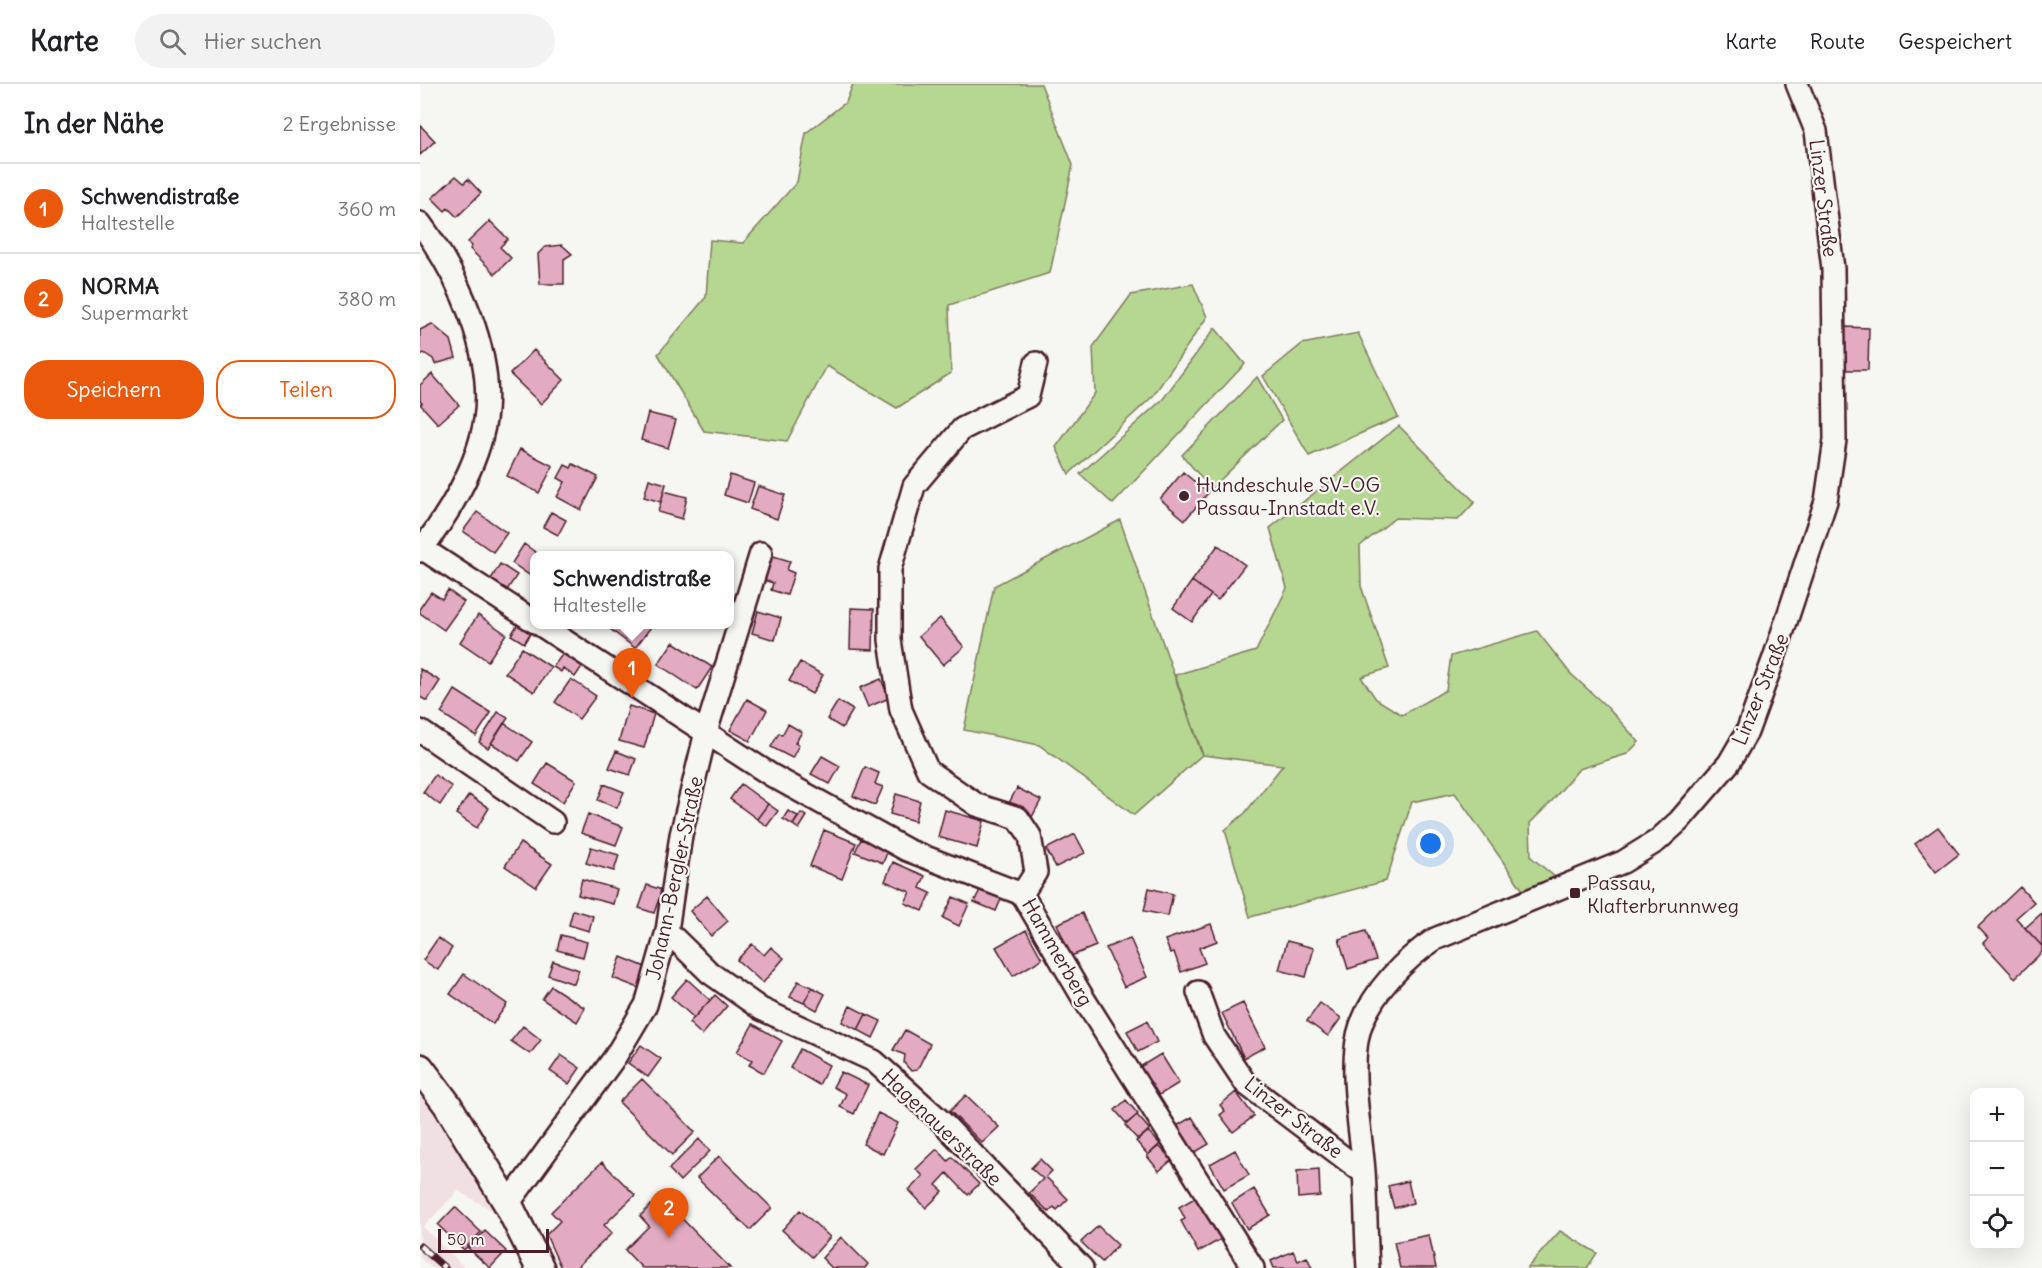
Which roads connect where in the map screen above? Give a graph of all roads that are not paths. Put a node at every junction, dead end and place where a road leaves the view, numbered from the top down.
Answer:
1 (1797, 84) edge
2 (420, 223) edge
3 (1036, 363) dead end
4 (421, 549) edge
5 (761, 553) dead end
6 (530, 619) edge
7 (547, 629) edge
8 (420, 731) edge
9 (706, 732) junction
10 (553, 822) dead end
11 (1022, 894) junction
12 (667, 931) junction
13 (1198, 992) dead end
14 (420, 1068) edge
15 (1364, 1173) junction
16 (508, 1204) junction
17 (540, 1268) edge
18 (1082, 1268) edge
19 (1253, 1268) edge
20 (1368, 1268) edge

1 - 15 street, Linzer Straße
2 - 4 street
3 - 11 street, Hammerberg
4 - 6 street
5 - 9 street, Johann-Bergler-Straße
7 - 9 street
8 - 10 street
9 - 11 street
9 - 12 street, Johann-Bergler-Straße
11 - 19 street, Hammerberg
12 - 16 street, Johann-Bergler-Straße
12 - 18 street, Hagenauerstraße
13 - 15 street, Linzer Straße
14 - 16 main road
15 - 20 street, Linzer Straße
16 - 17 main road

